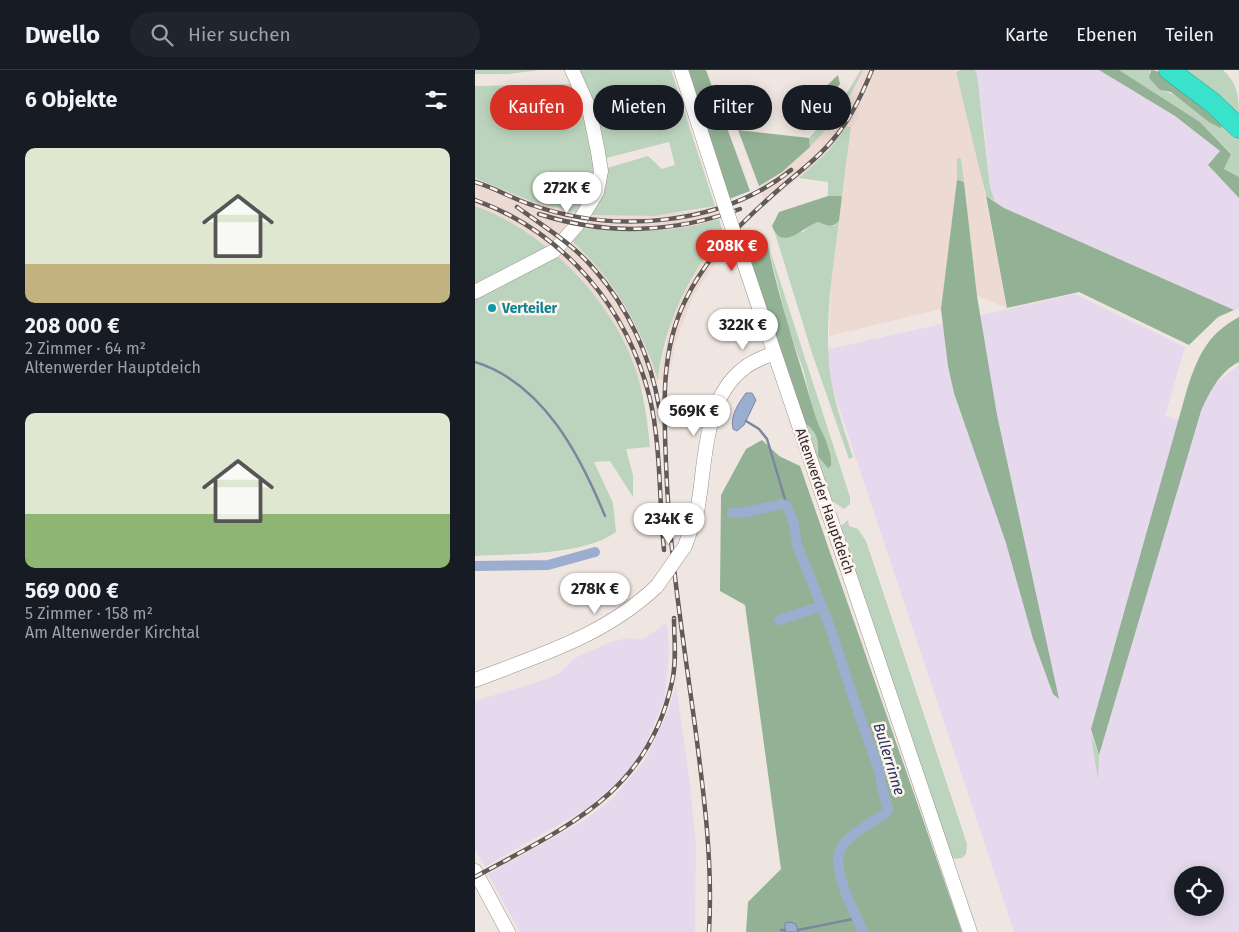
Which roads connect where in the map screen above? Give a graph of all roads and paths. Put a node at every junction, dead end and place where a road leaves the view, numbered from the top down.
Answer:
1 (572, 70) edge
2 (681, 70) edge
3 (1169, 70) edge
4 (1239, 128) edge
5 (475, 292) edge
6 (774, 353) junction
7 (475, 680) edge
8 (475, 871) edge
9 (508, 932) edge
10 (970, 932) edge

1 - 5 street
2 - 6 street, Altenwerder Hauptdeich, bridge
3 - 4 highway
6 - 7 street, bridge
6 - 10 street, Altenwerder Hauptdeich
8 - 9 street

